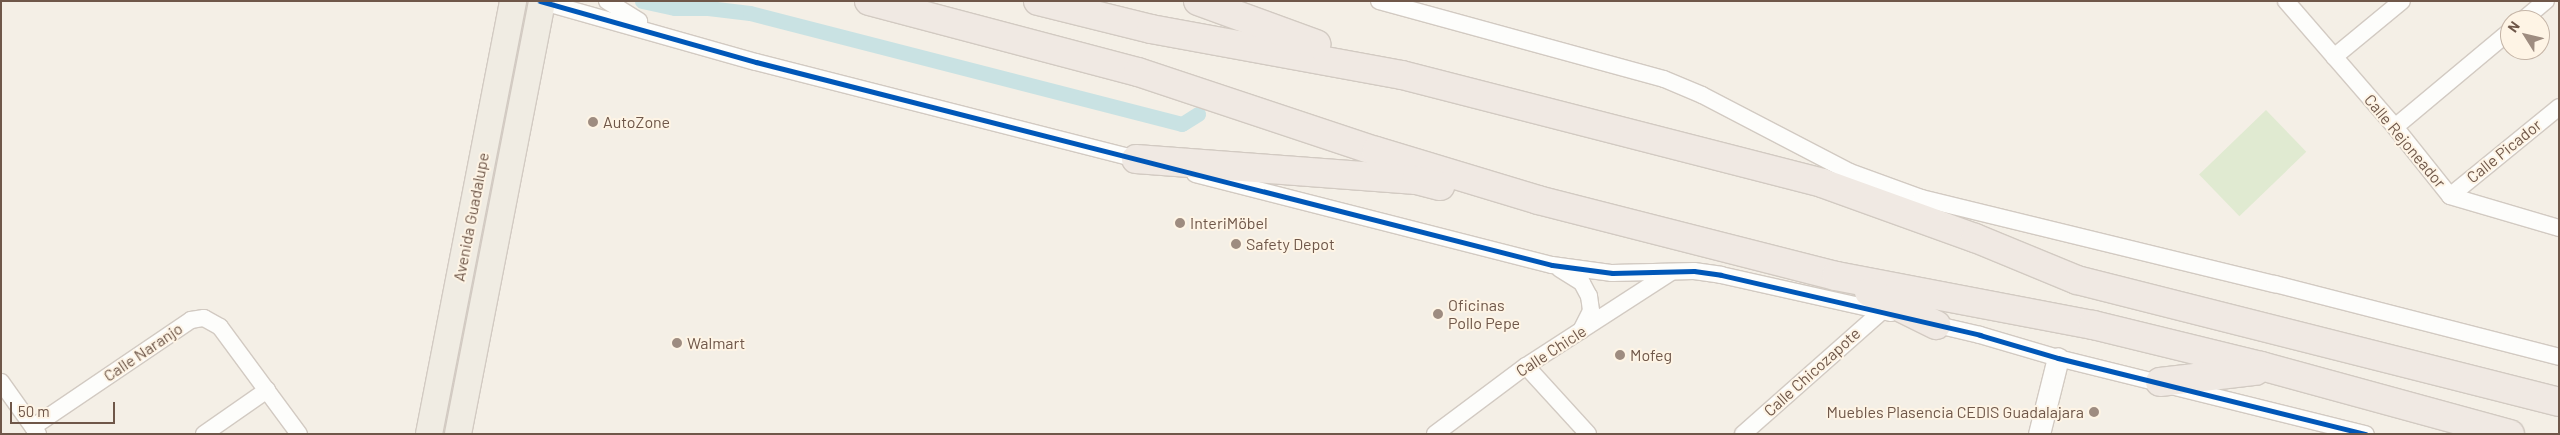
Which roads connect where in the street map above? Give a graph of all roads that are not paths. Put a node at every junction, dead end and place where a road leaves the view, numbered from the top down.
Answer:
1 (513, 1) edge
2 (541, 1) edge
3 (607, 1) edge
4 (869, 1) edge
5 (1038, 1) edge
6 (1198, 1) edge
7 (1380, 1) edge
8 (2286, 1) edge
9 (2402, 1) edge
10 (2546, 1) edge
11 (2535, 10) edge
12 (647, 31) junction
13 (2500, 39) edge
14 (2334, 57) junction
15 (1402, 75) junction
16 (2559, 107) edge
17 (2395, 127) junction
18 (1136, 158) junction
19 (2450, 196) junction
20 (1538, 200) junction
21 (2559, 228) edge
22 (1552, 265) junction
23 (1670, 273) junction
24 (1836, 276) junction
25 (1882, 311) junction
26 (1936, 325) junction
27 (1581, 331) junction
28 (2559, 357) edge
29 (2058, 358) junction
30 (1526, 366) junction
31 (2274, 370) junction
32 (2446, 375) junction
33 (1, 382) edge
34 (2160, 382) junction
35 (2559, 382) edge
36 (267, 390) junction
37 (2559, 402) edge
38 (2445, 416) junction
39 (36, 430) edge
40 (204, 434) edge
41 (299, 434) edge
42 (429, 434) edge
43 (458, 434) edge
44 (1435, 434) edge
45 (1588, 434) edge
46 (1743, 434) edge
47 (2039, 434) edge
48 (2366, 434) edge
49 (2477, 434) edge
50 (2510, 434) edge

1 - 42 main road, Avenida Guadalupe
2 - 12 street
2 - 43 main road, Avenida Guadalupe
3 - 12 street
4 - 20 highway
5 - 15 highway
6 - 15 highway
7 - 28 street
8 - 14 street, Calle Rejoneador
9 - 14 street
10 - 11 street
12 - 18 street
13 - 17 street
14 - 17 street, Calle Rejoneador
15 - 32 highway
16 - 19 street, Calle Picador
17 - 19 street, Calle Rejoneador
18 - 20 highway
18 - 22 street
19 - 21 street, Calle Rejoneador
20 - 24 highway
22 - 23 street
22 - 27 street
23 - 25 street
23 - 27 street, Calle Chicle
24 - 26 highway
24 - 31 highway
25 - 26 street
25 - 46 street, Calle Chicozapote
26 - 29 street
27 - 30 street, Calle Chicle
29 - 34 street
29 - 47 street
30 - 44 street, Calle Chicle
30 - 45 street
31 - 34 highway
31 - 38 highway
32 - 35 highway
32 - 37 highway
33 - 39 street
34 - 48 street
36 - 39 street, Calle Naranjo
36 - 40 street
36 - 41 street, Calle Naranjo
38 - 49 highway
38 - 50 highway

